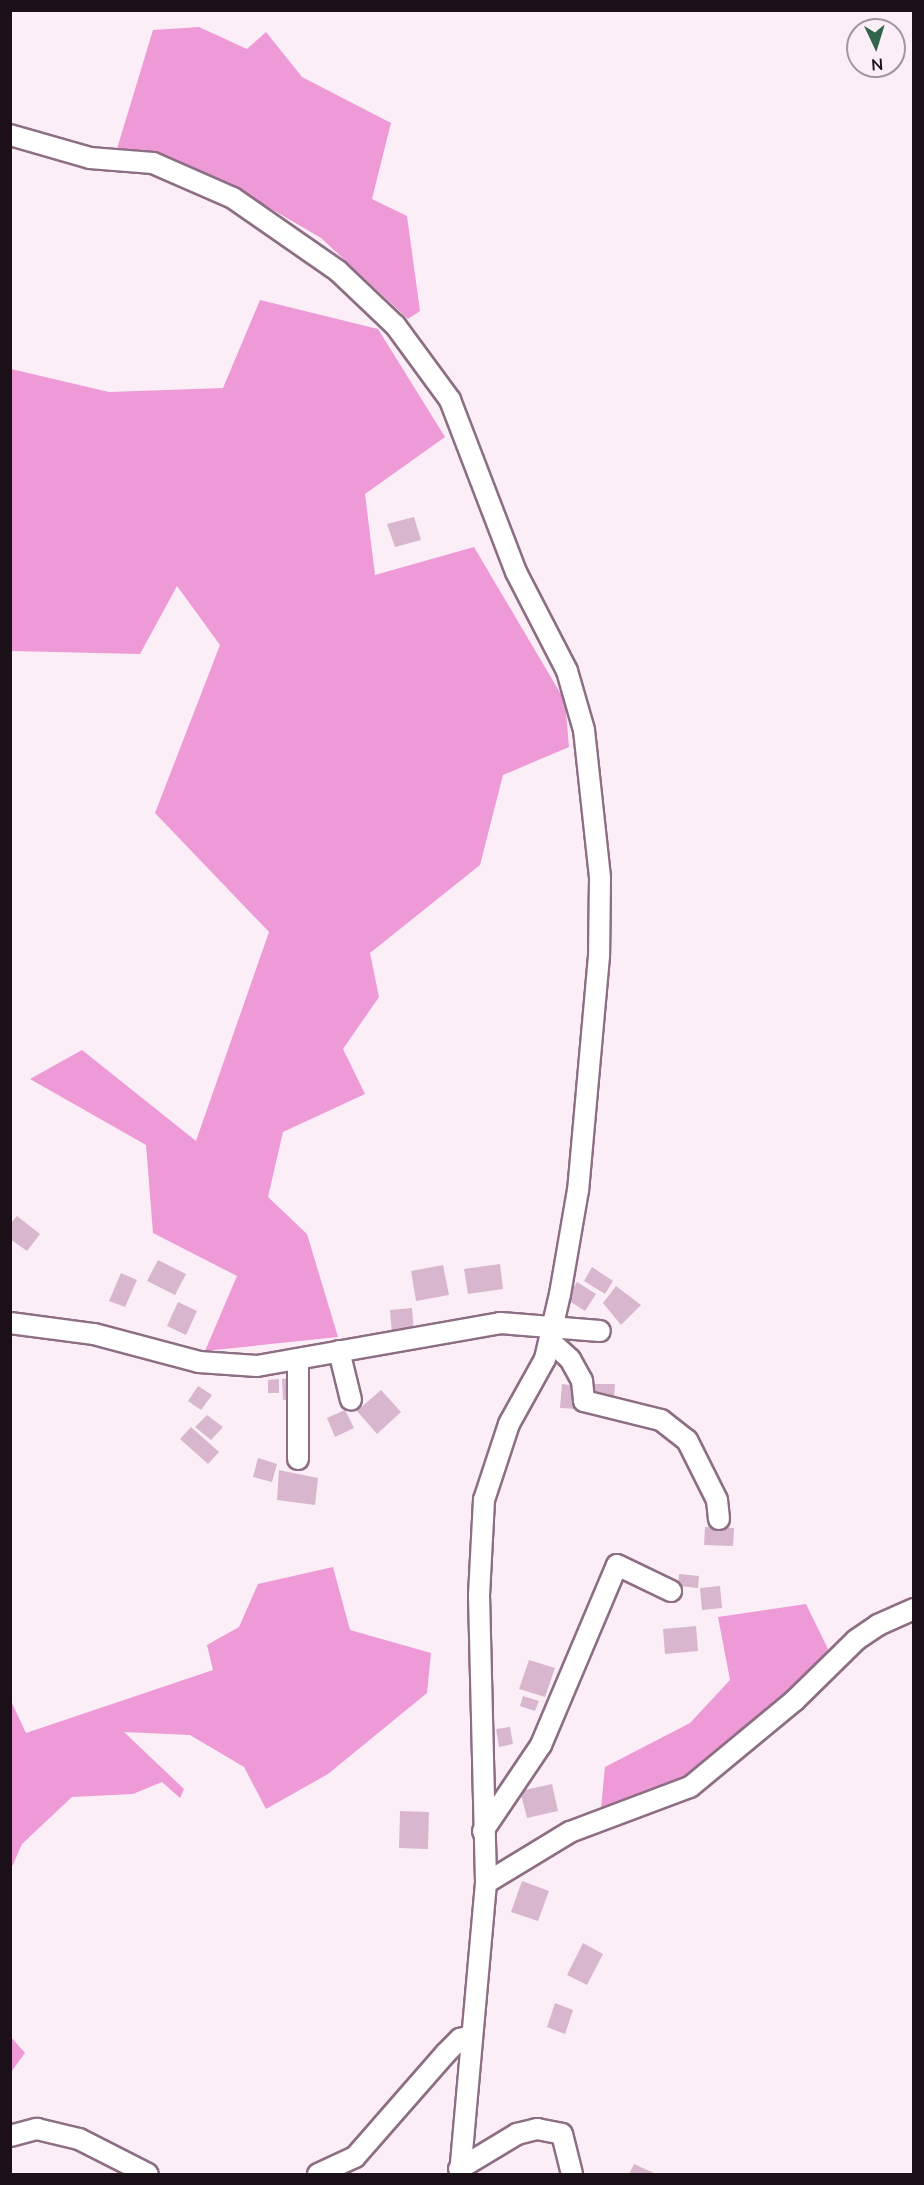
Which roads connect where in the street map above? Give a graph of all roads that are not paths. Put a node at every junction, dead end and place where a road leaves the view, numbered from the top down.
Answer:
1 (10, 135) edge
2 (10, 1323) edge
3 (600, 1331) dead end
4 (551, 1335) junction
5 (339, 1351) junction
6 (298, 1359) junction
7 (351, 1400) dead end
8 (298, 1459) dead end
9 (719, 1519) dead end
10 (671, 1591) dead end
11 (914, 1609) edge
12 (483, 1831) junction
13 (486, 1883) junction
14 (471, 2036) junction
15 (10, 2136) edge
16 (459, 2172) edge
17 (148, 2175) edge
18 (318, 2175) edge
19 (572, 2175) edge

1 - 4 street
2 - 6 street
3 - 4 street
4 - 5 street
4 - 9 street
4 - 12 street
5 - 6 street
5 - 7 street
6 - 8 street
10 - 12 street
11 - 13 street
12 - 13 street
13 - 14 street
14 - 16 street
14 - 18 street
15 - 17 street
16 - 19 street

